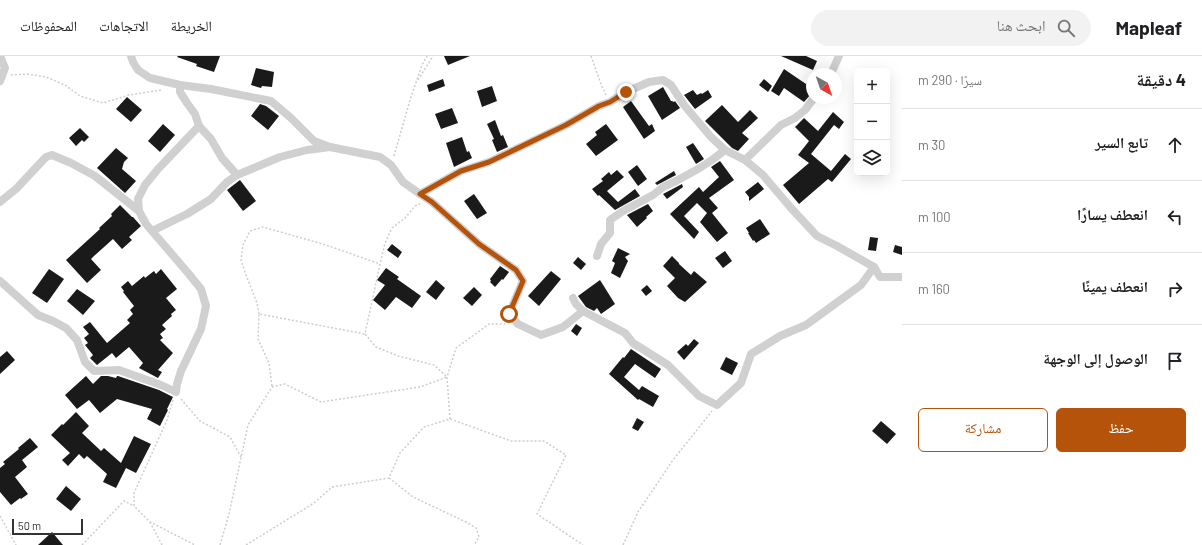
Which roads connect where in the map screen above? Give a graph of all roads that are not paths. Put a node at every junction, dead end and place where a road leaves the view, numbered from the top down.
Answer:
1 (0, 56) edge
2 (131, 56) edge
3 (839, 56) edge
4 (834, 68) edge
5 (1, 77) edge
6 (180, 85) junction
7 (810, 104) edge
8 (199, 126) junction
9 (330, 147) junction
10 (724, 150) junction
11 (745, 160) junction
12 (237, 175) junction
13 (420, 194) junction
14 (0, 202) edge
15 (139, 211) junction
16 (152, 231) junction
17 (597, 256) dead end
18 (874, 267) junction
19 (902, 277) edge
20 (0, 281) edge
21 (573, 298) dead end
22 (583, 311) junction

1 - 5 street
2 - 6 street
3 - 4 street
6 - 8 street
6 - 9 street
7 - 11 street
8 - 12 street
8 - 15 street
9 - 12 street
9 - 13 street
10 - 11 street
10 - 13 street
10 - 17 street
11 - 18 street
12 - 16 street
13 - 22 street
14 - 15 street
15 - 16 street
16 - 20 street
18 - 19 street
18 - 22 street
21 - 22 street

